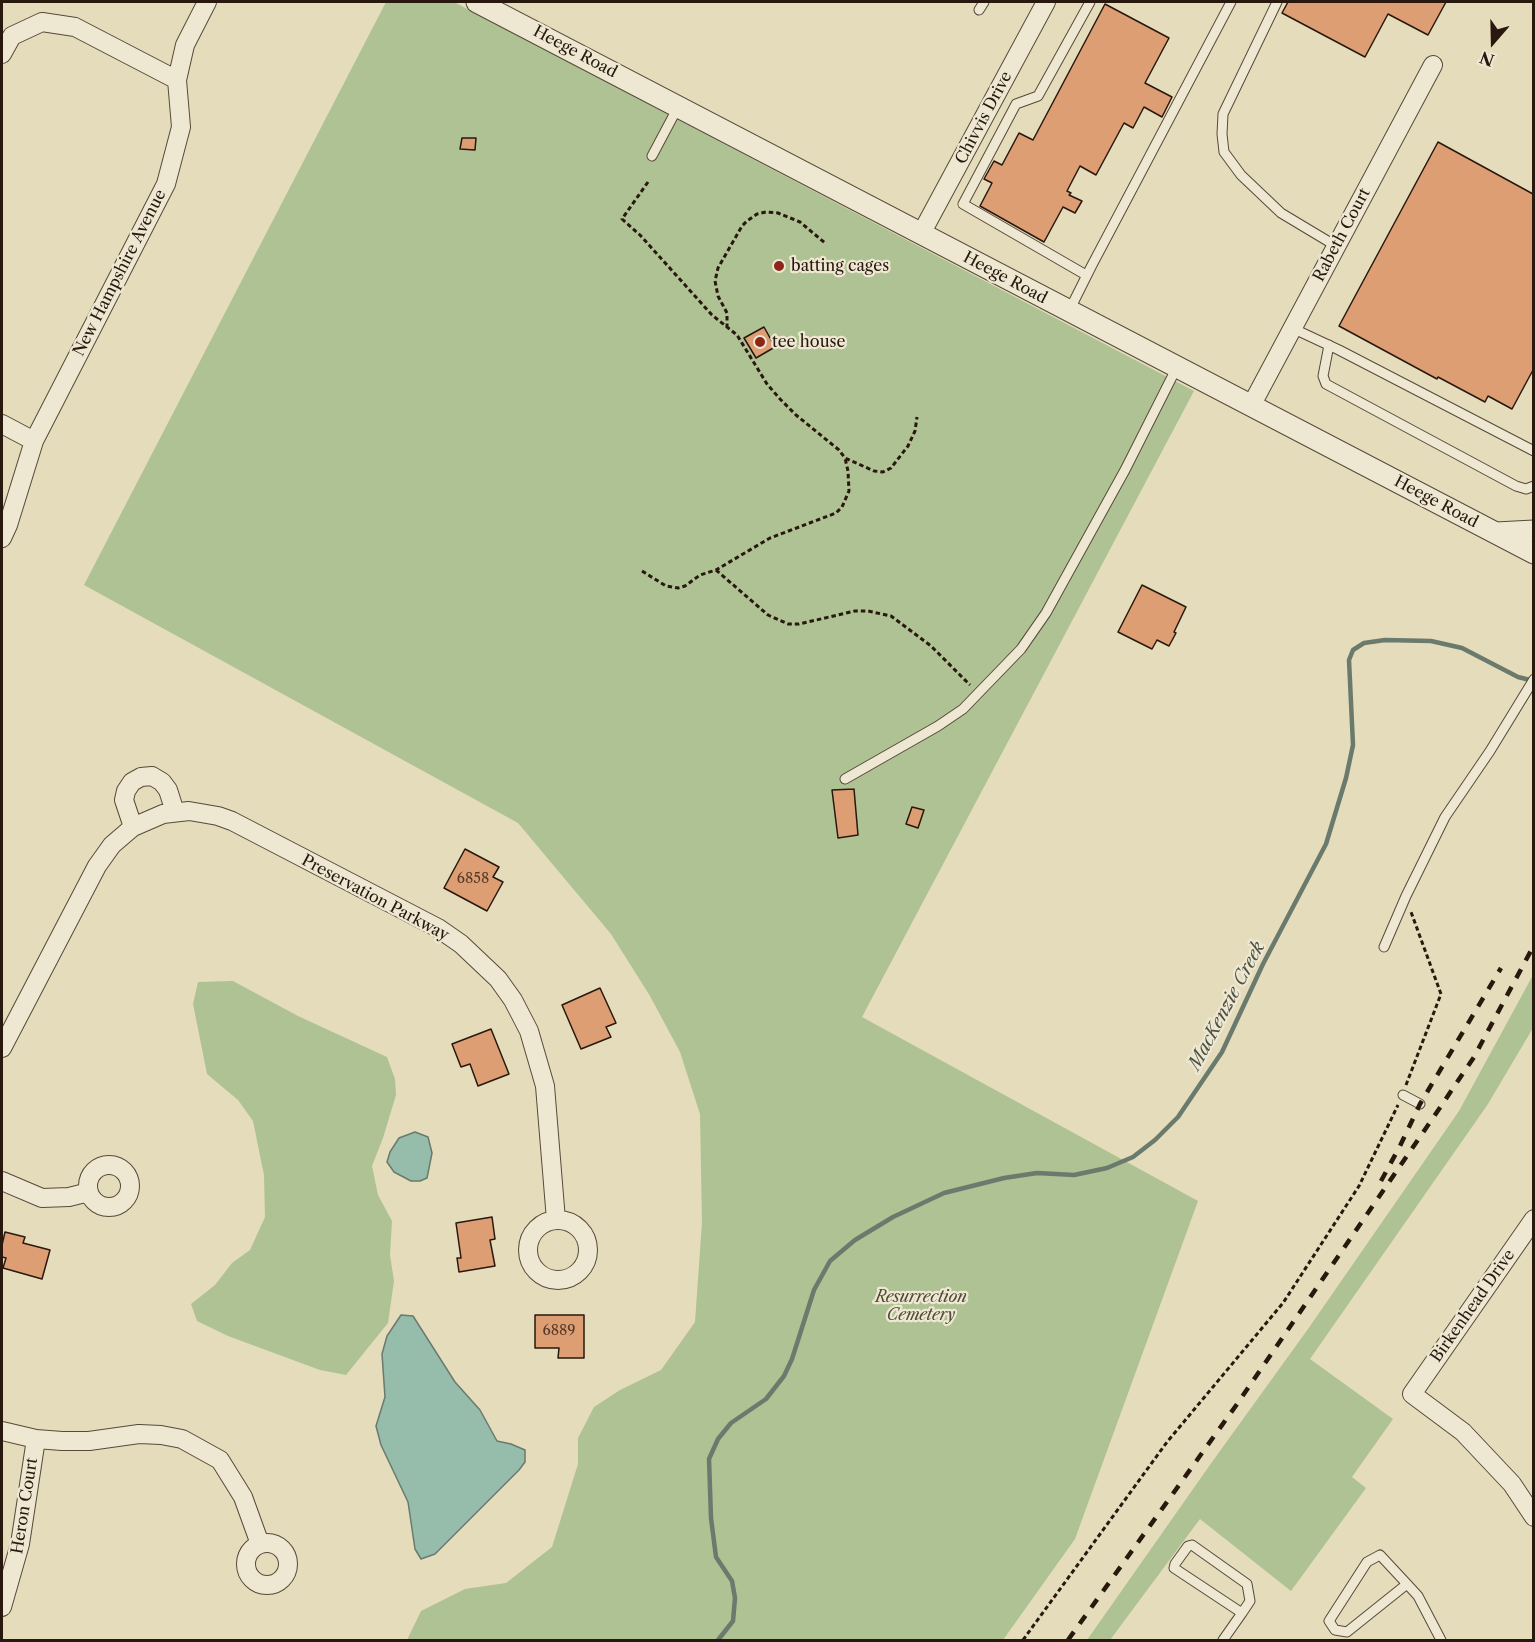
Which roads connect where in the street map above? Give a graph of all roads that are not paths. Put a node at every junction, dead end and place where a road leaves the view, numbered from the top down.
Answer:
1 (207, 2) edge
2 (477, 2) edge
3 (1046, 2) edge
4 (1090, 2) edge
5 (1231, 2) edge
6 (1277, 2) edge
7 (2, 54) edge
8 (1433, 65) dead end
9 (177, 80) junction
10 (999, 90) junction
11 (1016, 104) junction
12 (678, 106) junction
13 (652, 156) dead end
14 (921, 234) junction
15 (1336, 246) junction
16 (1086, 275) junction
17 (1069, 311) junction
18 (1292, 328) junction
19 (1329, 345) junction
20 (1177, 368) junction
21 (1251, 406) junction
22 (2, 424) edge
23 (34, 441) junction
24 (1533, 451) edge
25 (1533, 486) edge
26 (1533, 531) edge
27 (1496, 533) junction
28 (2, 538) edge
29 (1533, 553) edge
30 (1533, 679) edge
31 (845, 779) dead end
32 (175, 812) junction
33 (133, 827) junction
34 (1384, 947) dead end
35 (2, 1048) edge
36 (1402, 1095) road end
37 (1420, 1104) dead end
38 (2, 1180) edge
39 (89, 1192) dead end
40 (1533, 1219) edge
41 (556, 1220) dead end
42 (2, 1431) edge
43 (36, 1439) junction
44 (1533, 1517) edge
45 (260, 1544) dead end
46 (1407, 1584) junction
47 (2, 1607) edge
48 (1242, 1612) junction
49 (1223, 1641) edge
50 (1441, 1641) edge

1 - 9 street, New Hampshire Avenue
2 - 12 street, Heege Road
3 - 10 street, Chivvis Drive
4 - 11 lane
5 - 16 lane
6 - 15 lane
7 - 9 street
8 - 15 street, Rabeth Court
9 - 23 street, New Hampshire Avenue
10 - 11 lane
10 - 14 street, Chivvis Drive
11 - 16 lane
12 - 13 lane
12 - 14 street, Heege Road
14 - 17 street, Heege Road
15 - 18 street, Rabeth Court
16 - 17 lane
17 - 20 street, Heege Road
18 - 19 lane
18 - 21 street, Rabeth Court
19 - 24 lane
19 - 25 lane
20 - 21 street, Heege Road
20 - 31 lane
21 - 27 street, Heege Road
22 - 23 street
23 - 28 street, New Hampshire Avenue
26 - 27 street
27 - 29 street, Heege Road
30 - 34 lane
32 - 33 street, Preservation Parkway
32 - 33 street
32 - 41 street, Preservation Parkway
33 - 35 street, Preservation Parkway
36 - 37 lane
38 - 39 street
40 - 44 street, Birkenhead Drive
42 - 43 street
43 - 45 street
43 - 47 street, Heron Court
46 - 46 lane
46 - 50 lane
48 - 48 lane
48 - 49 lane

